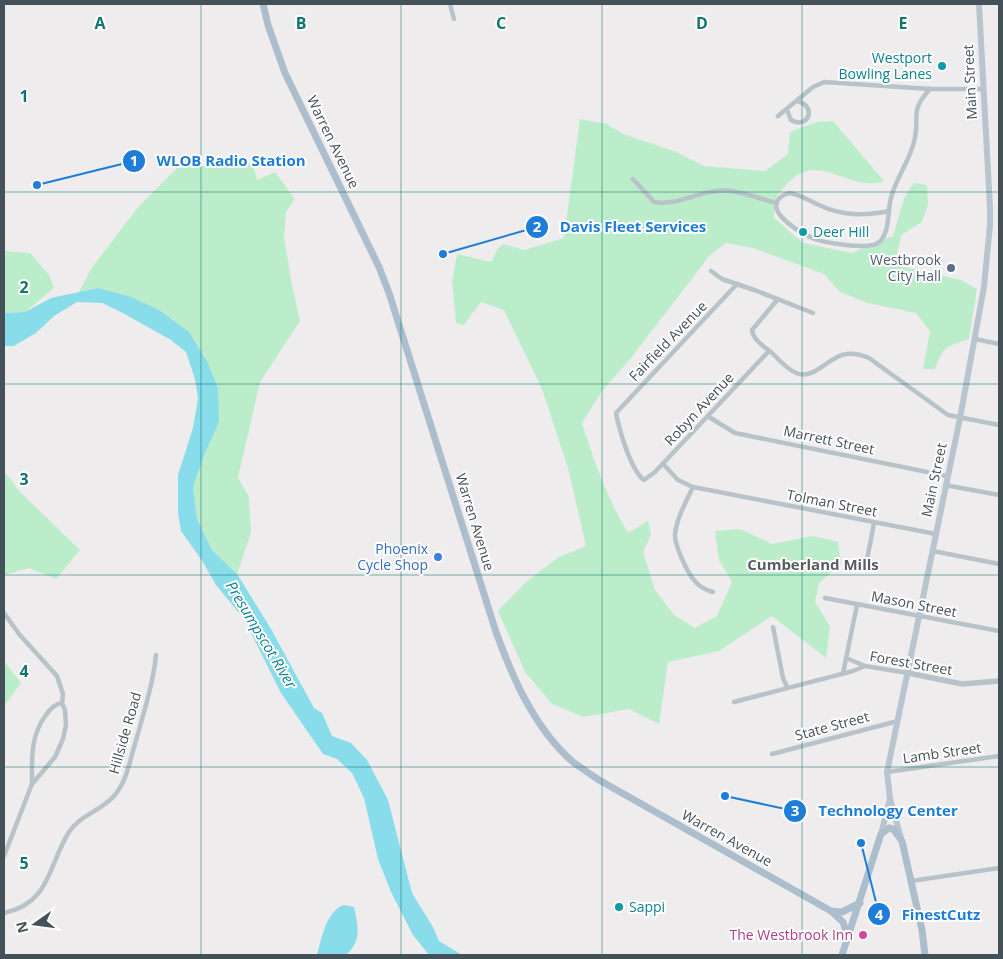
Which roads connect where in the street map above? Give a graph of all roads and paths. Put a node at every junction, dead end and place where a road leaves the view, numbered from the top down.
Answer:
1 (263, 4) edge
2 (450, 4) edge
3 (979, 4) edge
4 (454, 19) dead end
5 (930, 89) junction
6 (983, 89) junction
7 (797, 101) junction
8 (787, 110) junction
9 (778, 116) dead end
10 (632, 179) dead end
11 (777, 203) junction
12 (889, 211) junction
13 (711, 271) dead end
14 (737, 284) junction
15 (778, 299) junction
16 (813, 313) dead end
17 (975, 339) junction
18 (999, 344) edge
19 (769, 351) junction
20 (709, 417) junction
21 (960, 418) junction
22 (999, 426) edge
23 (663, 464) junction
24 (948, 476) junction
25 (644, 480) joint
26 (945, 485) junction
27 (693, 486) junction
28 (999, 495) edge
29 (874, 523) junction
30 (936, 534) junction
31 (933, 551) junction
32 (999, 564) edge
33 (866, 565) dead end
34 (713, 592) dead end
35 (825, 598) dead end
36 (857, 605) junction
37 (4, 613) edge
38 (919, 616) junction
39 (773, 626) dead end
40 (999, 631) edge
41 (156, 655) dead end
42 (846, 658) junction
43 (865, 666) junction
44 (843, 673) junction
45 (908, 674) junction
46 (999, 681) edge
47 (787, 688) junction
48 (734, 702) dead end
49 (62, 703) junction
50 (898, 721) junction
51 (772, 754) dead end
52 (999, 756) edge
53 (887, 772) junction
54 (32, 784) junction
55 (890, 799) junction
56 (881, 834) junction
57 (902, 841) junction
58 (4, 856) edge
59 (999, 868) edge
60 (912, 881) junction
61 (860, 903) junction
62 (831, 911) junction
63 (4, 913) edge
64 (848, 937) junction
65 (842, 955) edge
66 (924, 955) edge

1 - 62 main road, Warren Avenue
2 - 4 street
3 - 6 main road, Main Street
5 - 6 street
5 - 7 street
5 - 12 street
6 - 17 main road, Main Street
7 - 8 street
7 - 8 street
8 - 9 street
10 - 11 street
11 - 12 street
11 - 12 street
13 - 14 street
14 - 15 street
14 - 25 street, Fairfield Avenue
15 - 16 street
15 - 19 street
17 - 18 street
17 - 21 main road, Main Street
19 - 20 street, Robyn Avenue
19 - 21 street
20 - 23 street, Robyn Avenue
20 - 24 street, Marrett Street
21 - 22 street
21 - 24 main road, Main Street
23 - 25 street, Robyn Avenue
23 - 27 street, Tolman Street
24 - 26 main road, Main Street
26 - 28 street
26 - 30 main road, Main Street
27 - 29 street, Tolman Street
27 - 34 street
29 - 30 street, Tolman Street
29 - 33 street
30 - 31 main road, Main Street
31 - 32 street
31 - 38 main road, Main Street
35 - 36 street, Mason Street
36 - 38 street, Mason Street
36 - 42 street
37 - 49 street
38 - 40 street, Mason Street
38 - 45 main road, Main Street
39 - 47 street
41 - 63 street, Hillside Road
42 - 43 street
42 - 44 street
43 - 44 street, Forest Street
43 - 45 street, Forest Street
44 - 47 street, Forest Street
45 - 46 street, Forest Street
45 - 50 main road, Main Street
47 - 48 street, Forest Street
49 - 54 street
49 - 54 street
50 - 51 street, State Street
50 - 53 main road, Main Street
52 - 53 street, Lamb Street
53 - 55 main road, Main Street
54 - 58 street
55 - 56 main road
55 - 57 main road, Main Street
56 - 57 main road
56 - 61 main road
57 - 60 main road, Main Street
59 - 60 street
60 - 66 main road, Main Street
61 - 62 main road
61 - 64 main road
62 - 64 main road, Warren Avenue
64 - 65 main road

